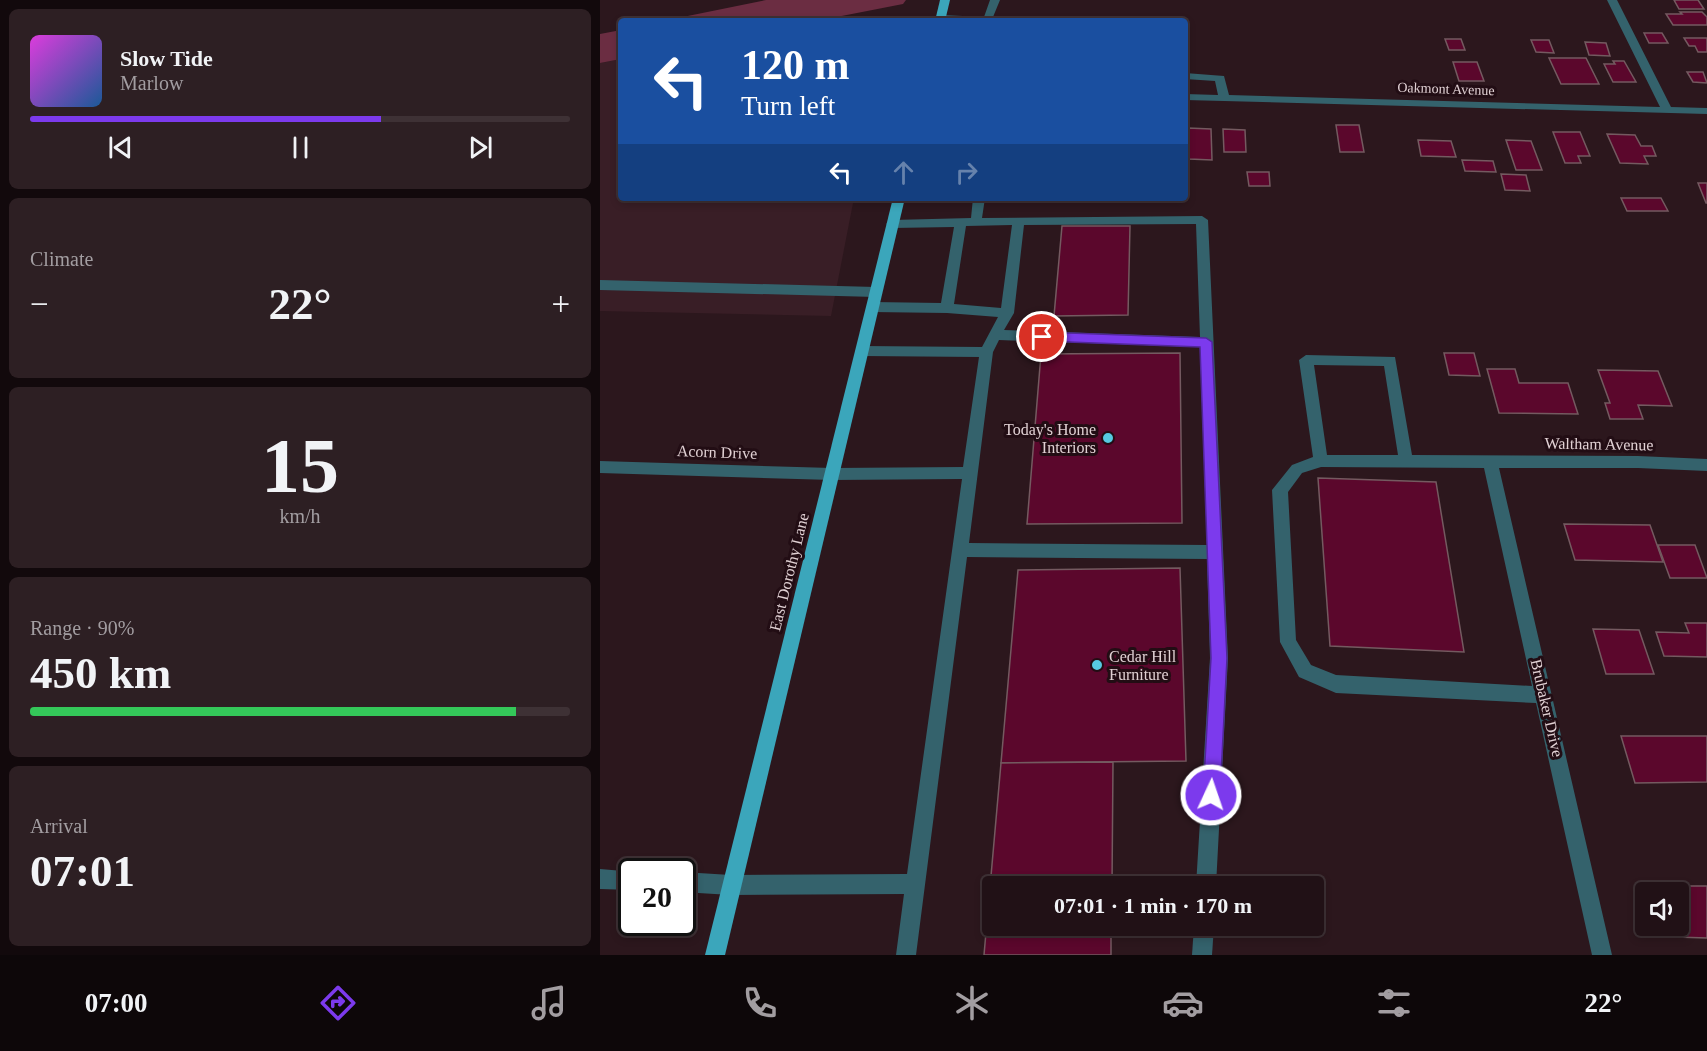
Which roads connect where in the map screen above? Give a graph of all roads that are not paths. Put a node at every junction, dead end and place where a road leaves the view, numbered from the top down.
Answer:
1 (945, 0) edge
2 (995, 0) edge
3 (1612, 0) edge
4 (940, 18) edge
5 (988, 18) edge
6 (1188, 76) edge
7 (1188, 97) edge
8 (1224, 98) junction
9 (1667, 110) junction
10 (1707, 111) edge
11 (897, 201) edge
12 (979, 201) edge
13 (1019, 221) junction
14 (961, 222) junction
15 (976, 222) junction
16 (892, 224) junction
17 (600, 285) edge
18 (874, 299) junction
19 (947, 308) junction
20 (1007, 313) junction
21 (994, 335) junction
22 (1206, 342) junction
23 (862, 351) junction
24 (986, 352) junction
25 (1321, 460) junction
26 (1406, 461) junction
27 (1490, 462) junction
28 (1707, 465) edge
29 (600, 467) edge
30 (970, 473) junction
31 (832, 474) junction
32 (960, 550) junction
33 (1214, 552) junction
34 (1545, 695) junction
35 (1207, 876) edge
36 (600, 879) edge
37 (618, 880) edge
38 (696, 883) edge
39 (915, 884) junction
40 (731, 885) junction
41 (1203, 936) edge
42 (715, 955) edge
43 (906, 955) edge
44 (1202, 955) edge
45 (1602, 955) edge

1 - 4 main road
2 - 5 street
3 - 9 street
6 - 8 street
7 - 8 street, Oakmont Avenue
8 - 9 street, Oakmont Avenue
9 - 10 street, Oakmont Avenue
11 - 16 main road, East Dorothy Lane
12 - 15 street
13 - 15 street
13 - 20 street
13 - 22 street
14 - 15 street
14 - 16 street
14 - 19 street
16 - 18 main road, East Dorothy Lane
17 - 18 street
18 - 19 street
18 - 23 main road, East Dorothy Lane
19 - 20 street
20 - 21 street
21 - 22 street
21 - 24 street
22 - 33 street
23 - 24 street
23 - 31 main road, East Dorothy Lane
24 - 30 street
25 - 26 street, Waltham Avenue
25 - 26 street
25 - 34 street
26 - 27 street, Waltham Avenue
27 - 28 street, Waltham Avenue
27 - 34 street, Brubaker Drive
29 - 31 street, Acorn Drive
30 - 31 street, Acorn Drive
30 - 32 street
31 - 40 main road, East Dorothy Lane
32 - 33 street
32 - 39 street
33 - 35 street
34 - 45 street, Brubaker Drive
36 - 37 street
38 - 40 street
39 - 40 street
39 - 43 street
40 - 42 main road, East Dorothy Lane
41 - 44 street

